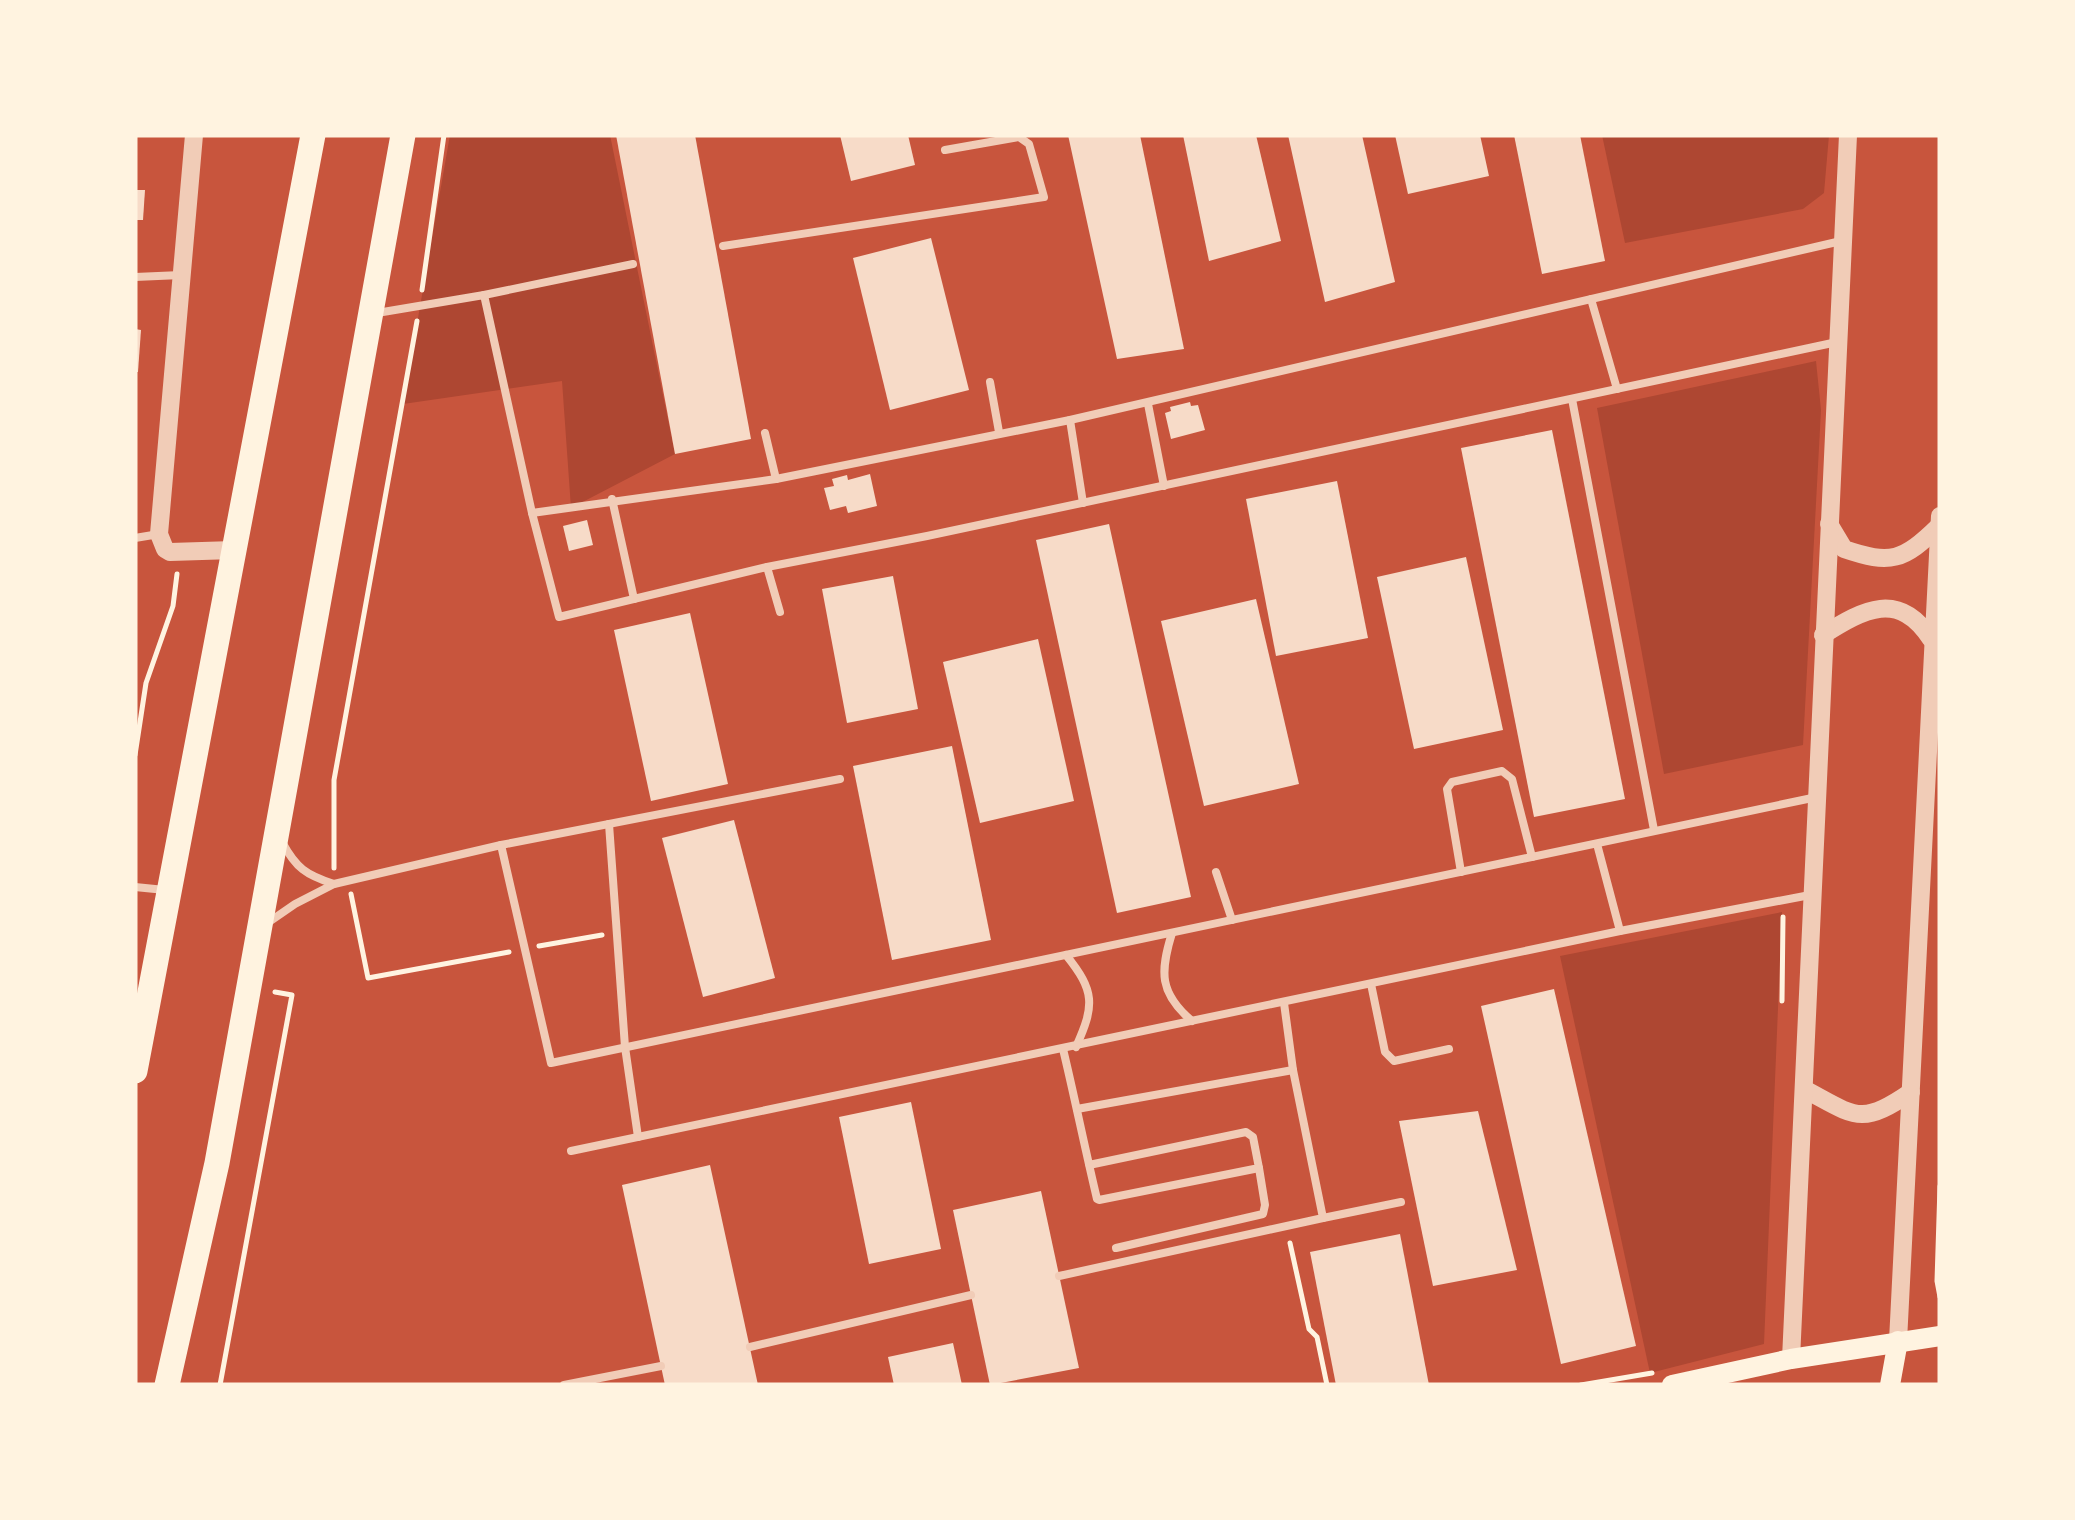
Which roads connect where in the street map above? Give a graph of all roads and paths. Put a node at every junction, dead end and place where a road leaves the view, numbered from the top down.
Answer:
1 (194, 135) edge
2 (312, 135) edge
3 (402, 135) edge
4 (444, 135) edge
5 (1848, 135) edge
6 (945, 150) dead end
7 (1842, 241) junction
8 (723, 246) dead end
9 (634, 264) dead end
10 (181, 275) junction
11 (135, 277) edge
12 (484, 295) junction
13 (1590, 299) junction
14 (420, 304) junction
15 (370, 315) junction
16 (1837, 342) junction
17 (990, 382) dead end
18 (1617, 389) junction
19 (1572, 398) junction
20 (1148, 404) junction
21 (1070, 420) junction
22 (999, 432) junction
23 (764, 433) dead end
24 (776, 479) junction
25 (1164, 486) junction
26 (612, 500) junction
27 (1082, 503) junction
28 (532, 513) junction
29 (1940, 516) edge
30 (1829, 523) junction
31 (1939, 526) edge
32 (159, 534) junction
33 (135, 538) edge
34 (234, 550) junction
35 (179, 553) junction
36 (767, 567) junction
37 (634, 599) junction
38 (780, 612) dead end
39 (1822, 634) junction
40 (1932, 640) junction
41 (135, 755) edge
42 (840, 780) dead end
43 (1817, 796) junction
44 (1933, 799) edge
45 (609, 824) junction
46 (1654, 830) junction
47 (276, 832) junction
48 (1597, 844) junction
49 (502, 845) junction
50 (1532, 857) junction
51 (1216, 872) dead end
52 (1462, 872) junction
53 (348, 881) junction
54 (334, 884) junction
55 (135, 886) edge
56 (170, 890) junction
57 (1812, 895) junction
58 (1784, 900) junction
59 (1232, 920) junction
60 (259, 929) junction
61 (1620, 931) junction
62 (1172, 932) junction
63 (616, 933) junction
64 (525, 949) junction
65 (1066, 955) junction
66 (1371, 984) junction
67 (248, 988) junction
68 (1284, 1002) junction
69 (1782, 1019) dead end
70 (1193, 1022) junction
71 (1076, 1046) junction
72 (625, 1047) junction
73 (1449, 1049) dead end
74 (1062, 1050) junction
75 (1293, 1070) junction
76 (135, 1071) edge
77 (1804, 1089) junction
78 (1911, 1092) junction
79 (1077, 1108) junction
80 (638, 1137) junction
81 (571, 1151) dead end
82 (1089, 1165) junction
83 (1258, 1168) junction
84 (1940, 1186) edge
85 (1401, 1202) dead end
86 (1323, 1218) junction
87 (1287, 1226) junction
88 (1116, 1248) dead end
89 (1059, 1276) dead end
90 (970, 1295) dead end
91 (1940, 1297) edge
92 (1940, 1336) edge
93 (1898, 1341) junction
94 (750, 1347) dead end
95 (1791, 1359) junction
96 (661, 1366) dead end
97 (1669, 1377) edge
98 (168, 1385) edge
99 (220, 1385) edge
100 (564, 1385) edge
101 (1327, 1385) edge
102 (1581, 1385) edge
103 (1890, 1385) edge

1 - 10 street
2 - 34 main road
3 - 15 main road
4 - 14 path
5 - 7 street
6 - 8 lane
7 - 13 lane
7 - 16 street
9 - 12 lane
10 - 11 lane
10 - 32 street
12 - 14 lane
12 - 28 lane
13 - 18 lane
13 - 20 lane
14 - 15 lane
14 - 54 path
15 - 47 main road
16 - 18 lane
16 - 30 street
17 - 22 lane
18 - 19 lane
19 - 25 lane
19 - 46 lane
20 - 21 lane
20 - 25 lane
21 - 22 lane
21 - 27 lane
22 - 24 lane
23 - 24 lane
24 - 26 lane
25 - 27 lane
26 - 28 lane
26 - 37 lane
27 - 36 lane
28 - 37 lane
29 - 31 street
30 - 31 street
30 - 39 street
31 - 40 street
32 - 33 lane
32 - 35 street
34 - 35 street
34 - 56 main road
35 - 41 path
36 - 37 lane
36 - 38 lane
39 - 40 street
39 - 43 street
40 - 44 street
42 - 45 lane
43 - 46 lane
43 - 57 street
44 - 78 street
45 - 49 lane
45 - 63 lane
46 - 48 lane
47 - 54 lane
47 - 60 main road
48 - 50 lane
48 - 61 lane
49 - 53 lane
49 - 64 lane
50 - 52 lane
50 - 52 lane
51 - 59 lane
52 - 59 lane
53 - 54 lane
53 - 64 path
54 - 60 lane
55 - 56 lane
56 - 76 main road
57 - 58 lane
57 - 77 street
58 - 61 lane
58 - 69 path
59 - 62 lane
60 - 67 main road
61 - 66 lane
62 - 65 lane
62 - 70 lane
63 - 64 path
63 - 72 lane
64 - 72 lane
65 - 71 lane
65 - 72 lane
66 - 68 lane
66 - 73 lane
67 - 98 main road
67 - 99 path
68 - 70 lane
68 - 75 lane
70 - 71 lane
71 - 74 lane
72 - 80 lane
74 - 79 lane
74 - 80 lane
75 - 79 lane
75 - 86 lane
77 - 78 street
77 - 95 street
78 - 93 street
79 - 82 lane
80 - 81 lane
82 - 83 lane
82 - 83 lane
83 - 88 lane
84 - 91 path
85 - 86 lane
86 - 87 lane
87 - 89 lane
87 - 101 path
90 - 94 lane
92 - 93 main road
93 - 95 main road
93 - 103 main road
95 - 97 main road
96 - 100 lane
97 - 102 path

